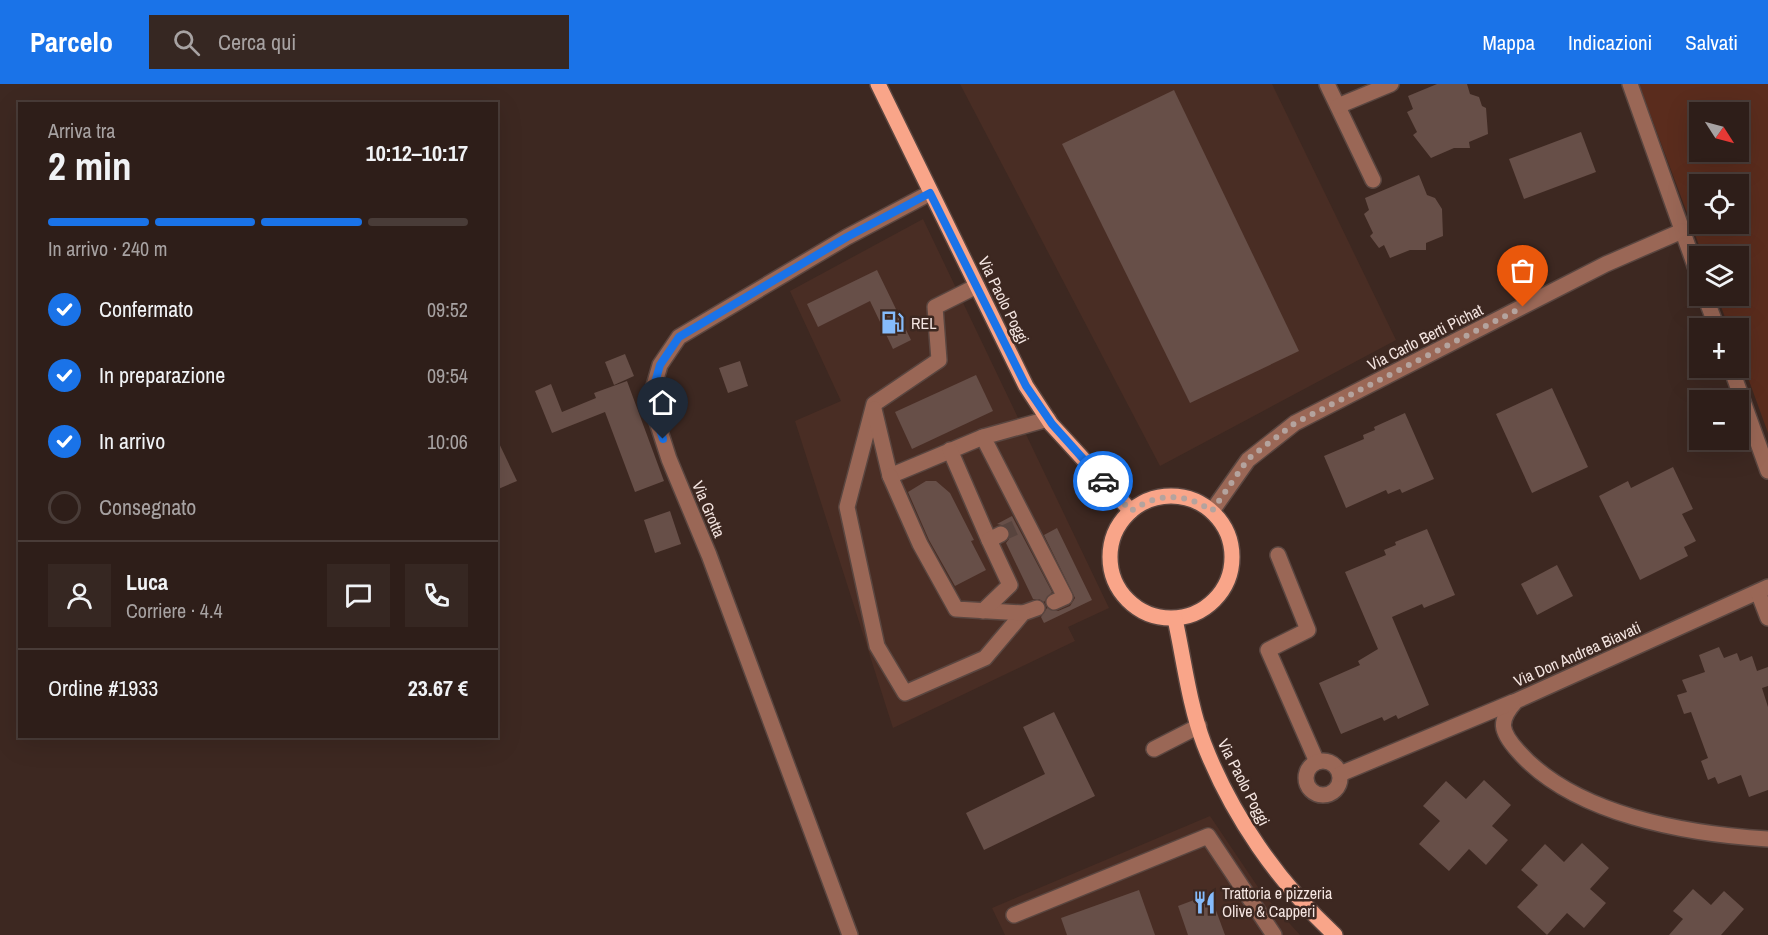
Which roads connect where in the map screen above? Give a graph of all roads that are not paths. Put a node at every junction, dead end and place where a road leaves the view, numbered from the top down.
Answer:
1 (878, 84) edge
2 (1327, 84) edge
3 (1391, 84) edge
4 (1630, 84) edge
5 (1338, 106) junction
6 (1373, 180) dead end
7 (930, 193) junction
8 (1682, 231) junction
9 (1689, 250) edge
10 (977, 286) junction
11 (1735, 378) edge
12 (874, 406) junction
13 (1048, 418) junction
14 (983, 437) junction
15 (950, 450) junction
16 (1768, 471) edge
17 (890, 476) junction
18 (1131, 511) junction
19 (1212, 511) junction
20 (1278, 555) dead end
21 (1763, 590) edge
22 (1054, 602) dead end
23 (983, 611) junction
24 (1768, 618) edge
25 (1175, 619) junction
26 (1516, 700) junction
27 (1198, 726) junction
28 (1154, 749) dead end
29 (1317, 762) junction
30 (1340, 774) junction
31 (1768, 839) edge
32 (1014, 915) dead end
33 (850, 935) edge
34 (1274, 935) edge
35 (1335, 935) edge

1 - 7 main road, Via Paolo Poggi
2 - 5 street
3 - 5 street
4 - 8 street
5 - 6 street
7 - 10 main road, Via Paolo Poggi
7 - 33 street, Via Grotta
8 - 9 street
8 - 19 street, Via Carlo Berti Pichat
10 - 12 street
10 - 13 main road, Via Paolo Poggi
11 - 16 street
12 - 17 street
12 - 23 street
13 - 14 street
13 - 18 main road, Via Paolo Poggi
14 - 15 street
14 - 22 street
15 - 17 street
15 - 23 street
17 - 23 street
18 - 19 main road
18 - 25 main road
19 - 25 main road
20 - 29 street
21 - 24 street, Via Don Andrea Biavati
21 - 26 street, Via Don Andrea Biavati
25 - 27 main road, Via Paolo Poggi
26 - 30 street
26 - 31 street, Via Don Andrea Biavati
27 - 28 street
27 - 35 main road, Via Paolo Poggi
29 - 30 street
29 - 30 street
32 - 34 street

